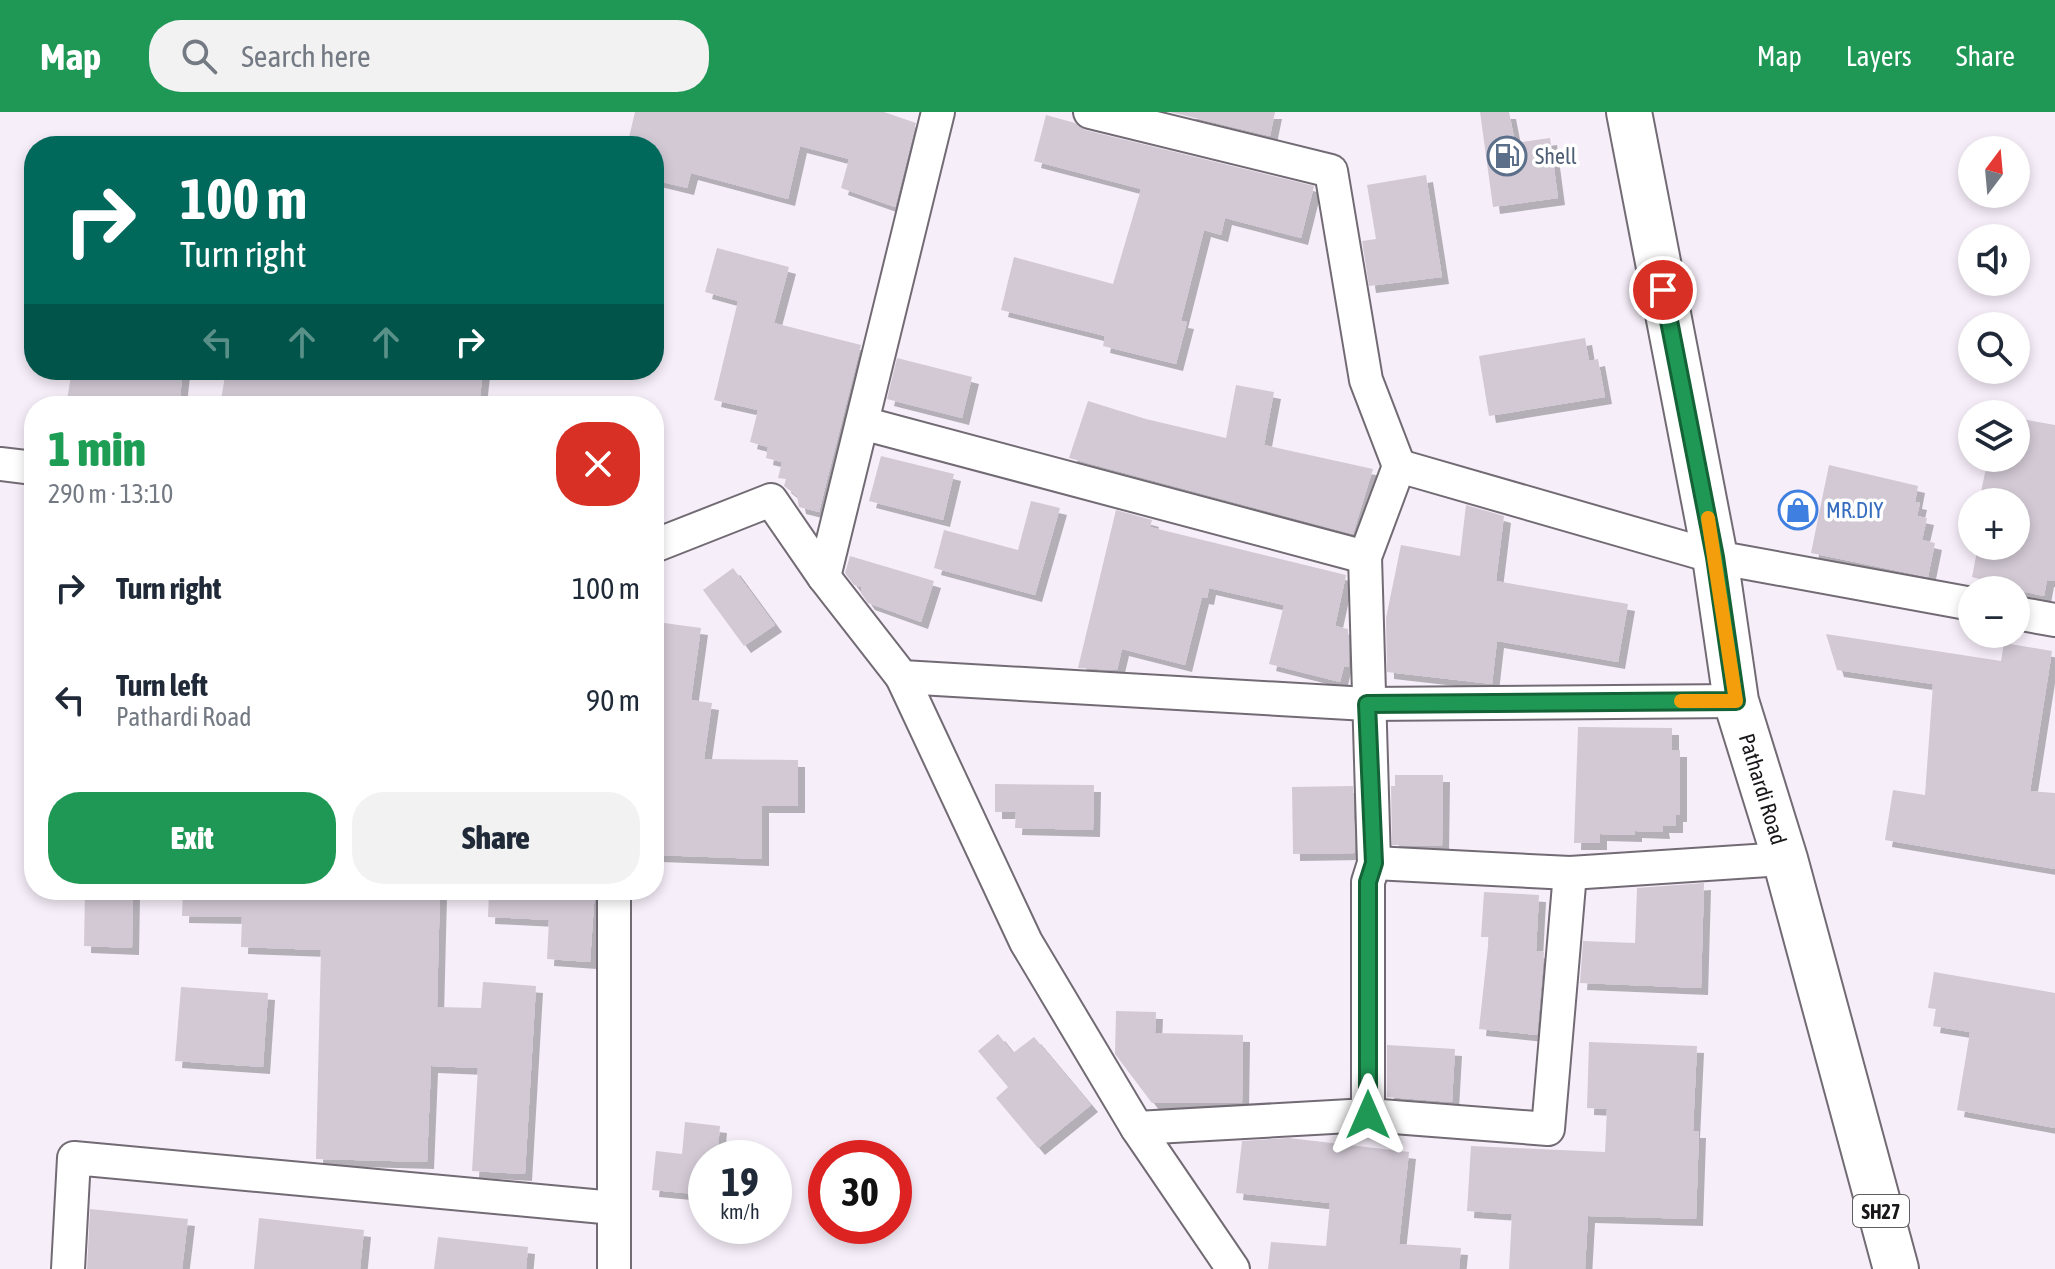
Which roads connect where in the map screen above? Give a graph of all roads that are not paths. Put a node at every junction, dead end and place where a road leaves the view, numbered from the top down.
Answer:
1 (938, 112) edge
2 (1090, 112) edge
3 (1629, 112) edge
4 (862, 423) junction
5 (0, 464) edge
6 (1399, 466) junction
7 (24, 467) edge
8 (664, 542) edge
9 (1365, 557) junction
10 (1715, 557) junction
11 (824, 577) junction
12 (1958, 601) edge
13 (2030, 616) edge
14 (2055, 620) edge
15 (902, 677) junction
16 (1736, 701) junction
17 (1367, 704) junction
18 (1785, 859) junction
19 (1374, 863) junction
20 (1570, 873) junction
21 (614, 900) edge
22 (1368, 1115) junction
23 (1137, 1128) junction
24 (614, 1208) junction
25 (68, 1269) edge
26 (614, 1269) edge
27 (1233, 1269) edge
28 (1896, 1269) edge

1 - 4 street
2 - 6 street
3 - 10 main road, Pathardi Road / SH27
4 - 9 street
4 - 11 street
5 - 7 street
6 - 9 street
6 - 10 street
8 - 11 street
9 - 17 street
10 - 12 street
10 - 16 main road, Pathardi Road / SH27
11 - 15 street
13 - 14 street
15 - 17 street
15 - 23 street
16 - 17 street
16 - 18 main road, Pathardi Road / SH27
17 - 19 street
18 - 20 street
18 - 28 main road, Pathardi Road / SH27
19 - 20 street
19 - 22 street
20 - 22 street
21 - 24 street
22 - 23 street
23 - 27 street
24 - 25 street
24 - 26 street

